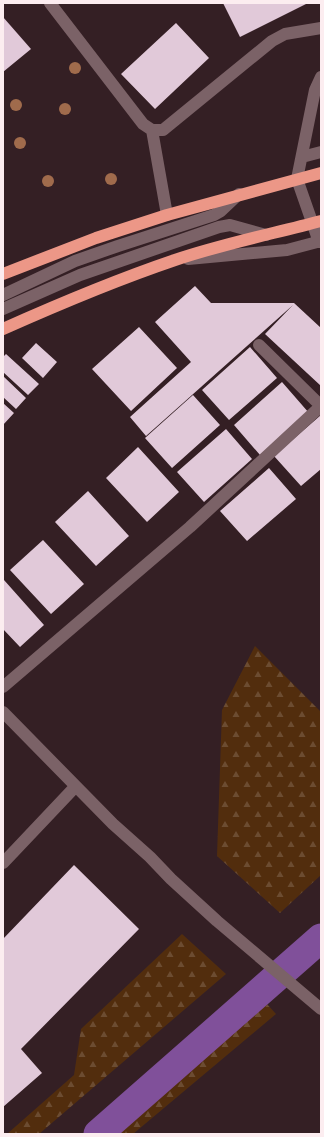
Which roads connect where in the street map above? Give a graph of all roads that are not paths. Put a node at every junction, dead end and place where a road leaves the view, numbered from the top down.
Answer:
1 (50, 3) edge
2 (321, 28) edge
3 (321, 77) edge
4 (152, 130) junction
5 (321, 152) edge
6 (302, 157) junction
7 (321, 172) edge
8 (297, 179) junction
9 (239, 194) junction
10 (167, 215) junction
11 (317, 222) edge
12 (266, 235) junction
13 (320, 241) edge
14 (175, 260) junction
15 (3, 274) edge
16 (3, 295) edge
17 (3, 309) edge
18 (3, 329) edge
19 (259, 345) dead end
20 (321, 406) edge
21 (3, 687) edge
22 (3, 712) edge
23 (75, 787) junction
24 (3, 863) edge
25 (320, 1009) edge

1 - 4 street
2 - 4 street
3 - 6 street
4 - 10 street
5 - 6 street
6 - 8 street
7 - 8 highway
8 - 9 highway
8 - 11 street
9 - 10 highway
9 - 16 street
10 - 15 highway
11 - 12 highway
11 - 13 street
12 - 14 highway
12 - 17 street
13 - 14 street
14 - 18 highway
19 - 20 street
20 - 21 street
22 - 23 street
23 - 24 street
23 - 25 street

